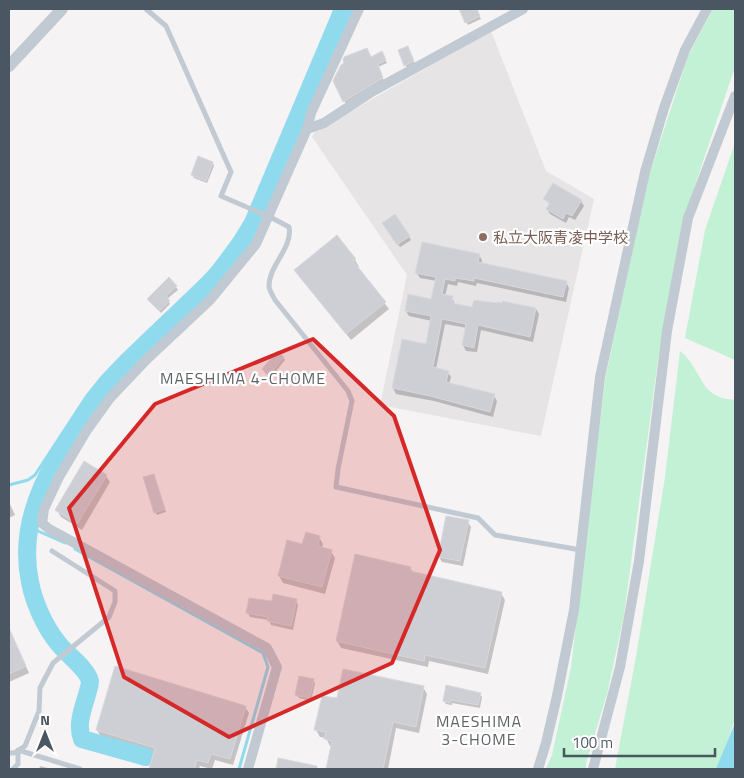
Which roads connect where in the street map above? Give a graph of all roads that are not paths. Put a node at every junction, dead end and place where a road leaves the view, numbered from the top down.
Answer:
1 (62, 9) edge
2 (146, 9) edge
3 (359, 9) edge
4 (522, 9) edge
5 (707, 9) edge
6 (9, 66) edge
7 (735, 96) edge
8 (307, 129) junction
9 (581, 550) junction
10 (52, 551) dead end
11 (18, 750) junction
12 (9, 753) edge
13 (13, 769) edge
14 (80, 769) edge
15 (248, 769) edge
16 (538, 769) edge
17 (594, 769) edge

1 - 6 street
2 - 9 lane
3 - 8 street
4 - 8 street
5 - 9 street
7 - 17 street
8 - 15 street
9 - 16 street
10 - 11 lane
11 - 12 lane
11 - 13 lane
11 - 14 lane

